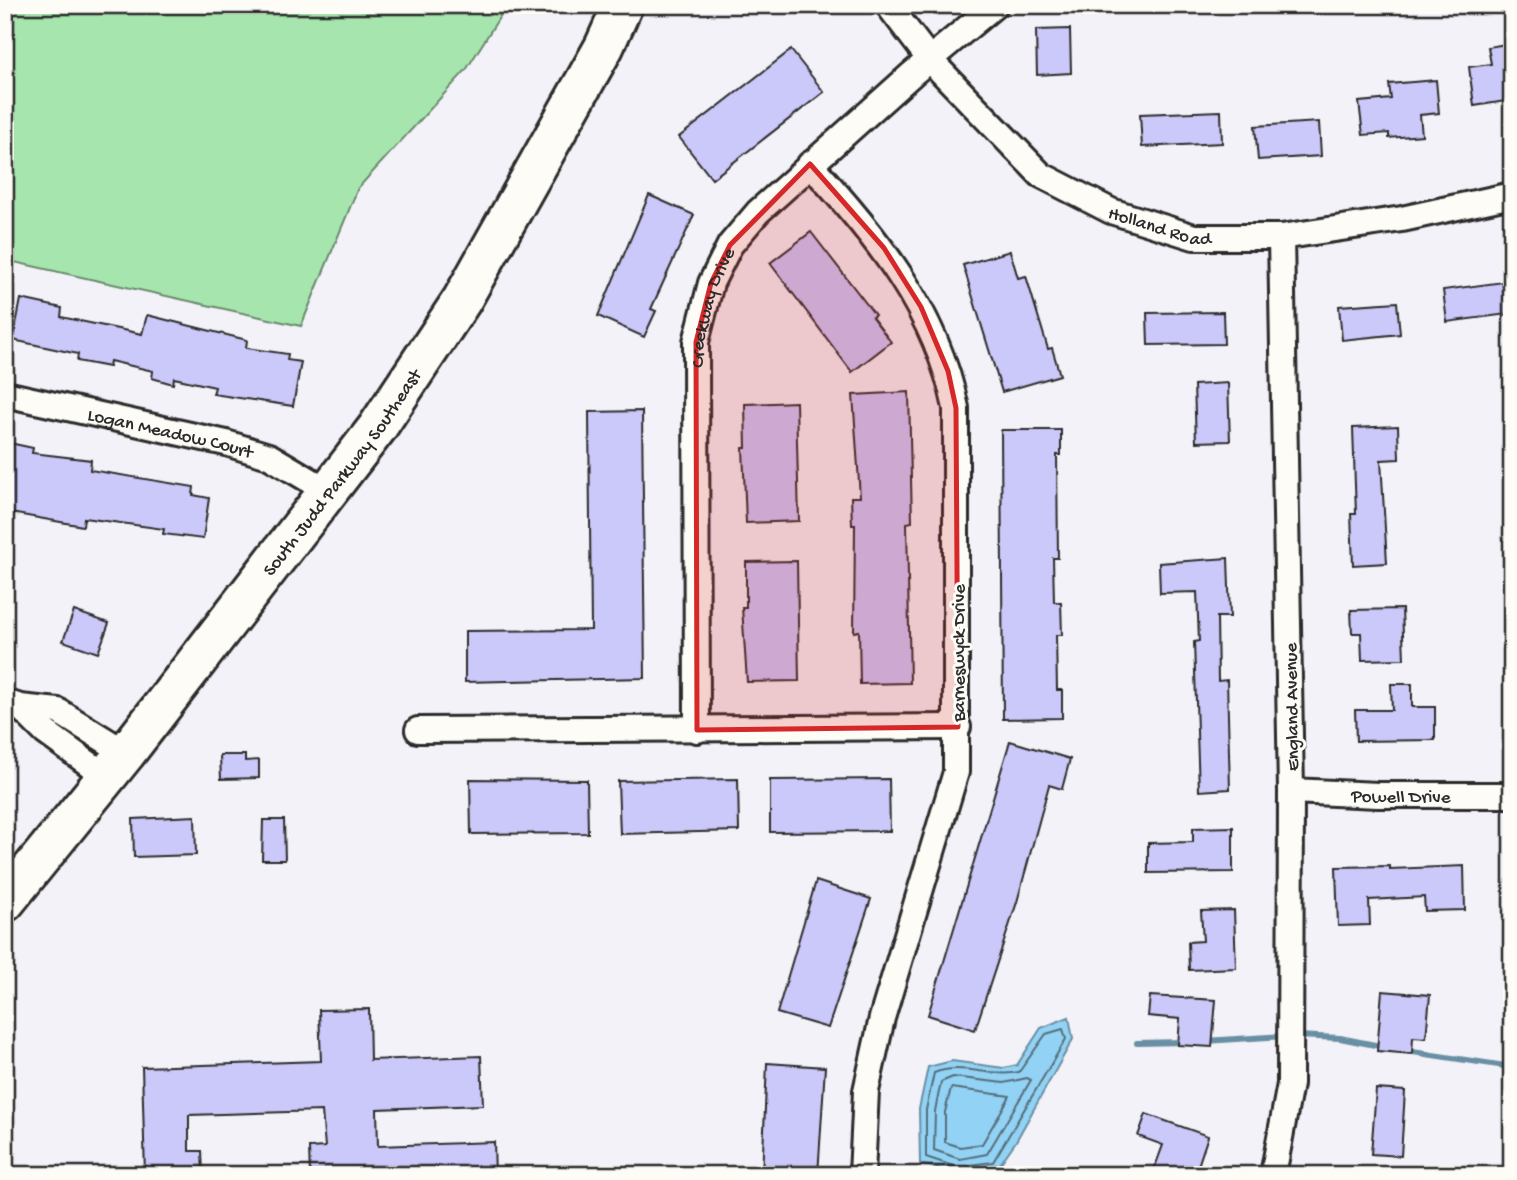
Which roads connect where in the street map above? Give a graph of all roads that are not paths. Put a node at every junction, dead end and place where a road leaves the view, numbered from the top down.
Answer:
1 (623, 5) edge
2 (888, 5) edge
3 (995, 5) edge
4 (930, 60) junction
5 (810, 164) junction
6 (1512, 195) edge
7 (1281, 237) junction
8 (5, 394) edge
9 (328, 491) junction
10 (12, 704) edge
11 (958, 727) junction
12 (418, 730) dead end
13 (697, 730) junction
14 (117, 765) junction
15 (1292, 791) junction
16 (1512, 795) edge
17 (5, 902) edge
18 (862, 1175) edge
19 (1273, 1175) edge

1 - 9 highway, South Judd Parkway Southeast
2 - 4 street, Holland Road
3 - 4 street, Creekway Drive
4 - 5 street, Creekway Drive
4 - 7 street, Holland Road
5 - 11 street, Barneswyck Drive
5 - 13 street, Creekway Drive
6 - 7 street, Holland Road
7 - 15 street, England Avenue
8 - 9 street, Logan Meadow Court
9 - 14 highway, South Judd Parkway Southeast
10 - 14 street
11 - 13 street
11 - 18 street, Barneswyck Drive
12 - 13 street
14 - 17 highway, South Judd Parkway Southeast
15 - 16 street, Powell Drive
15 - 19 street, England Avenue

